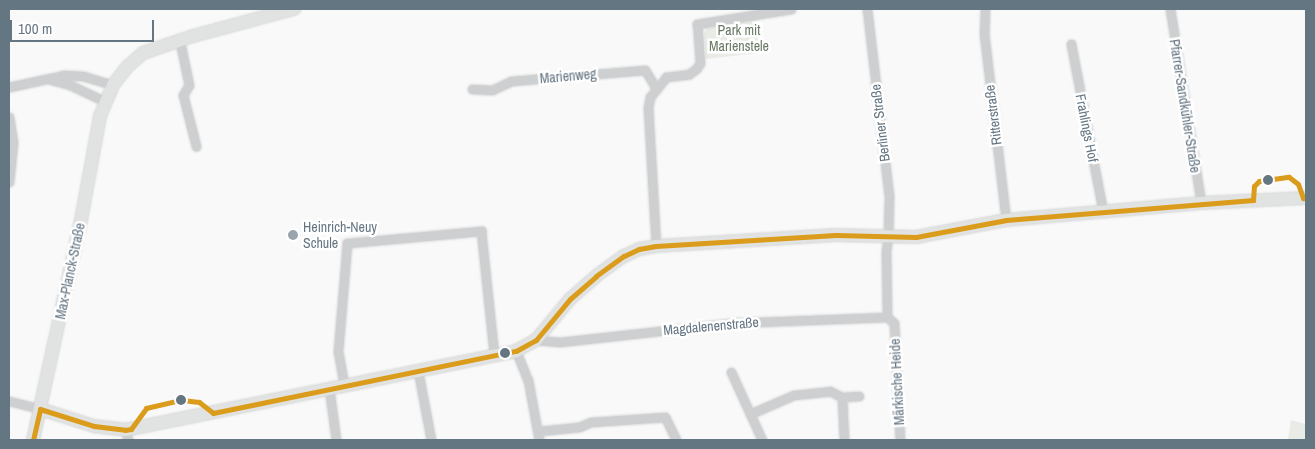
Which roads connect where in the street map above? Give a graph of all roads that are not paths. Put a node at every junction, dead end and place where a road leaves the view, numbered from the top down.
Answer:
1 (294, 9) edge
2 (791, 9) edge
3 (867, 9) edge
4 (985, 9) edge
5 (1170, 9) edge
6 (273, 12) edge
7 (180, 42) junction
8 (1071, 44) dead end
9 (45, 78) junction
10 (112, 85) junction
11 (9, 87) edge
12 (656, 88) junction
13 (472, 89) dead end
14 (105, 101) junction
15 (9, 117) edge
16 (196, 146) dead end
17 (9, 182) edge
18 (1306, 198) edge
19 (1201, 203) junction
20 (1103, 212) junction
21 (1006, 220) junction
22 (888, 237) junction
23 (656, 246) junction
24 (887, 317) junction
25 (536, 340) junction
26 (516, 351) junction
27 (494, 355) junction
28 (418, 371) junction
29 (731, 372) dead end
30 (344, 385) junction
31 (329, 388) junction
32 (859, 396) dead end
33 (842, 397) junction
34 (9, 401) edge
35 (40, 409) junction
36 (750, 414) junction
37 (126, 435) edge
38 (539, 435) edge
39 (33, 440) edge
40 (336, 440) edge
41 (431, 440) edge
42 (676, 440) edge
43 (762, 440) edge
44 (844, 440) edge
45 (900, 440) edge

1 - 6 street, Max-Planck-Straße
2 - 12 street
3 - 22 street, Berliner Straße
4 - 21 street, Ritterstraße
5 - 19 street, Pfarrer-Sandkühler-Straße
6 - 7 street, Max-Planck-Straße
7 - 10 street, Max-Planck-Straße
7 - 16 street
8 - 20 street, Frahlings Hof
9 - 10 street
9 - 11 street
9 - 14 street
10 - 14 street, Max-Planck-Straße
12 - 13 street, Marienweg
12 - 23 street
14 - 35 street, Max-Planck-Straße
15 - 17 street
18 - 19 street
19 - 20 street
20 - 21 street
21 - 22 street
22 - 23 street
22 - 24 street, Märkische Heide
23 - 25 street
24 - 25 street, Magdalenenstraße
24 - 45 street, Märkische Heide
25 - 26 street
26 - 27 street
26 - 38 street
27 - 28 street
27 - 30 street
28 - 30 street
28 - 41 street
29 - 36 street
30 - 31 street
31 - 37 street
31 - 40 street
32 - 33 street
33 - 36 street
33 - 44 street
34 - 35 street
35 - 37 street
35 - 39 street, Max-Planck-Straße
36 - 43 street
38 - 42 street

